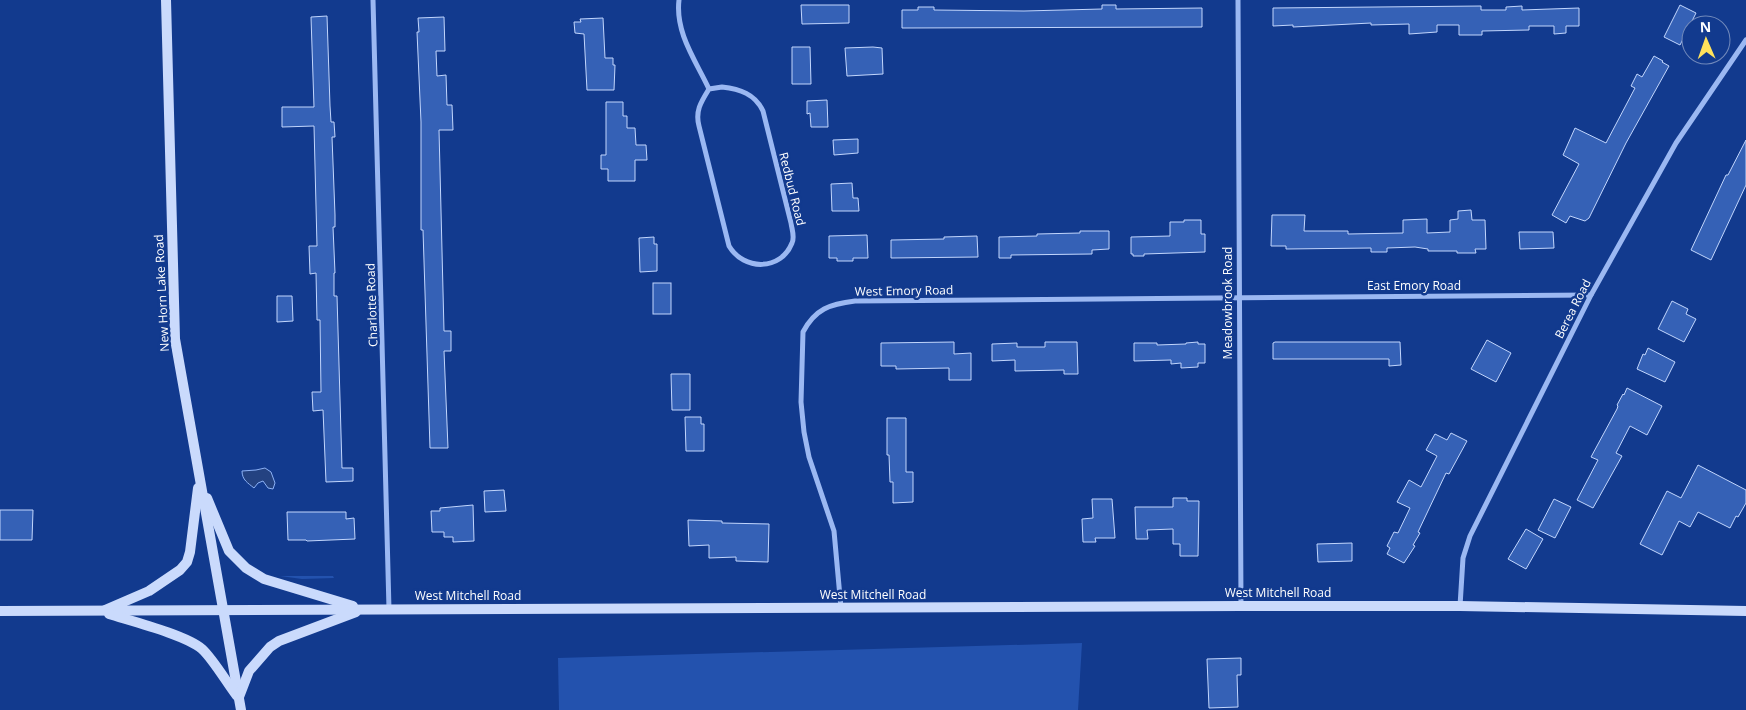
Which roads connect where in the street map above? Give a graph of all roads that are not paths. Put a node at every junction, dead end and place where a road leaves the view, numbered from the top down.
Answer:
1 (166, 0) edge
2 (374, 0) edge
3 (679, 0) edge
4 (1238, 0) edge
5 (1746, 40) edge
6 (709, 89) junction
7 (1591, 295) junction
8 (1238, 298) junction
9 (199, 477) junction
10 (1241, 606) junction
11 (1460, 606) junction
12 (841, 608) junction
13 (364, 609) junction
14 (389, 609) junction
15 (223, 610) junction
16 (1746, 611) edge
17 (0, 612) edge
18 (100, 612) junction
19 (239, 698) junction
20 (241, 710) edge

1 - 9 main road, New Horn Lake Road
2 - 14 street, Charlotte Road
3 - 6 street
4 - 8 street, Meadowbrook Road
5 - 7 street, Berea Road
6 - 6 street, Redbud Road
7 - 8 street, East Emory Road
7 - 11 street, Berea Road
8 - 10 street, Meadowbrook Road
8 - 12 street, West Emory Road
9 - 13 main road
9 - 15 main road, New Horn Lake Road
9 - 18 main road
10 - 11 main road, West Mitchell Road
10 - 12 main road, West Mitchell Road
11 - 16 main road, West Mitchell Road
12 - 14 main road, West Mitchell Road
13 - 14 main road, West Mitchell Road
13 - 15 main road, West Mitchell Road
13 - 19 main road
15 - 18 main road, West Mitchell Road
15 - 19 main road, New Horn Lake Road
17 - 18 main road, West Mitchell Road
18 - 19 main road
19 - 20 main road, New Horn Lake Road

